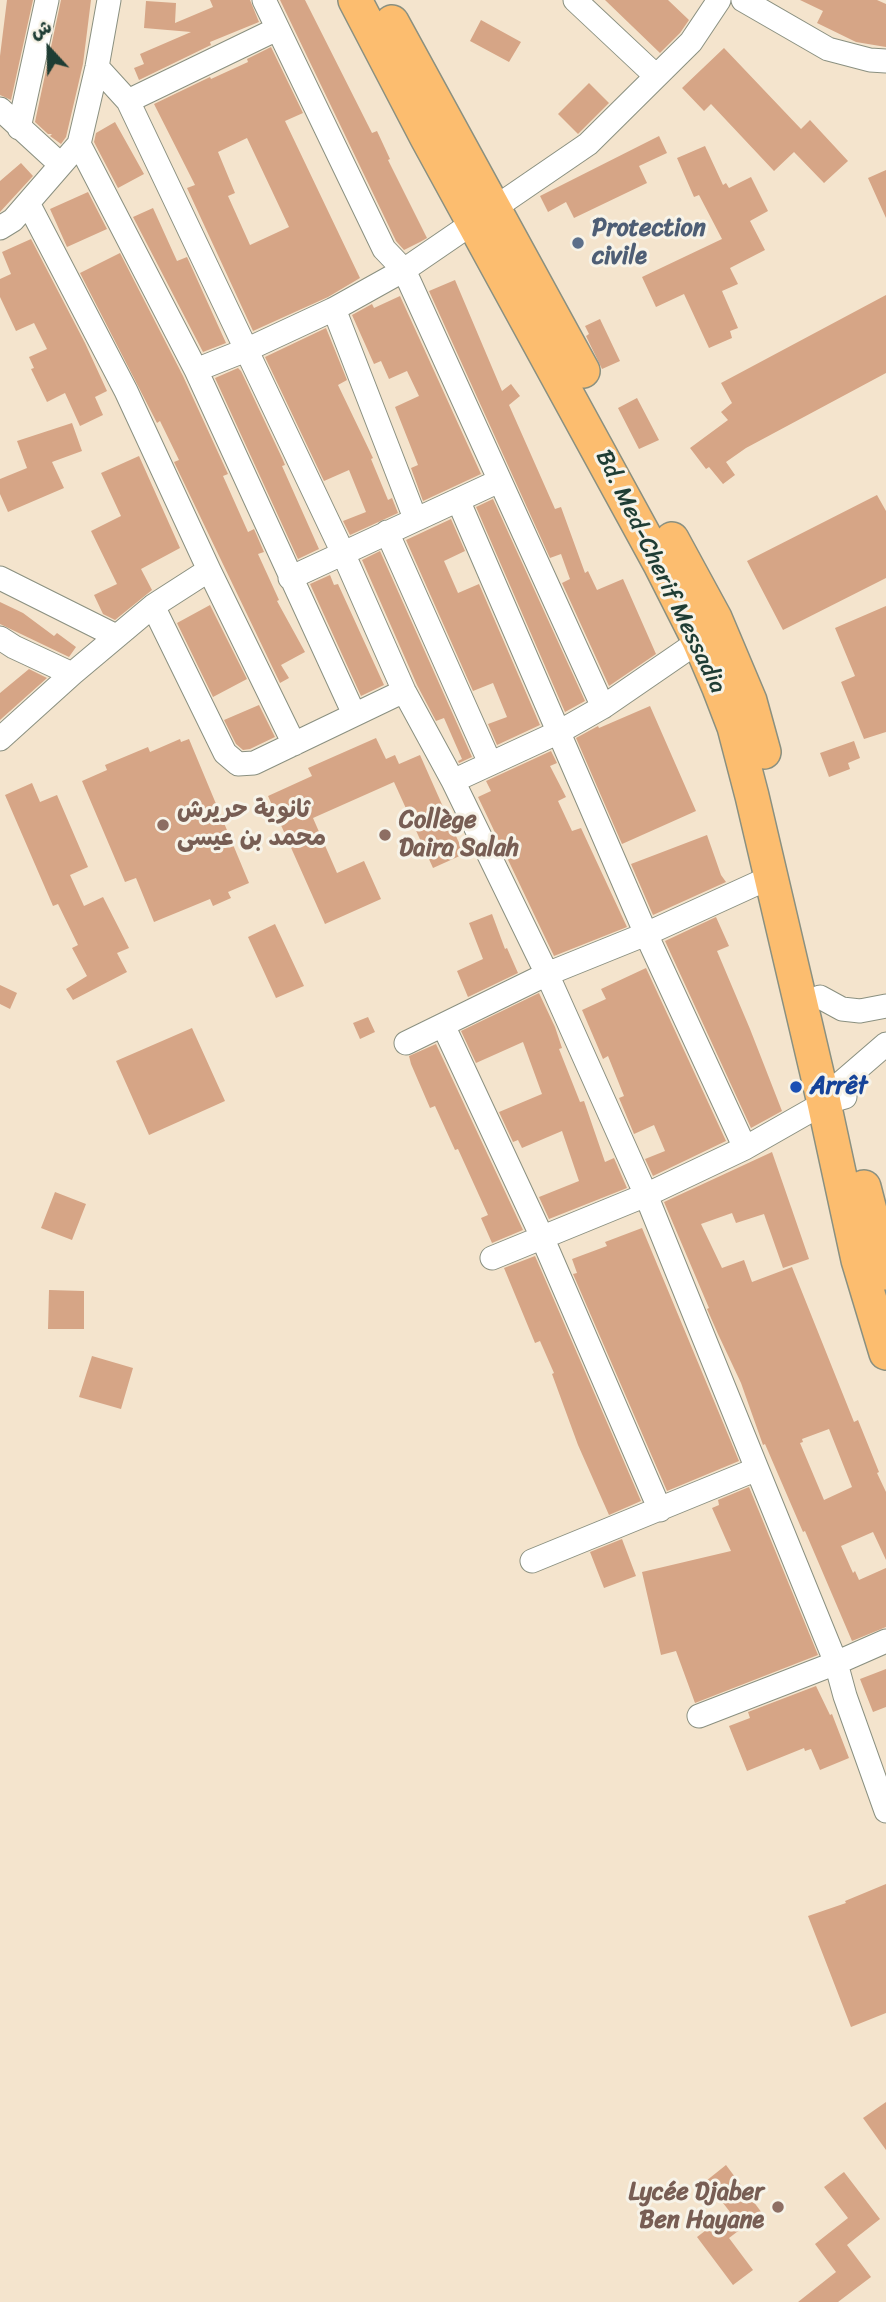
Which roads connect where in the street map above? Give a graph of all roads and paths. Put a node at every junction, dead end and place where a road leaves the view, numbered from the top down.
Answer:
1 (47, 0) edge
2 (109, 0) edge
3 (264, 0) edge
4 (355, 0) edge
5 (381, 0) edge
6 (576, 0) edge
7 (719, 0) edge
8 (743, 0) edge
9 (277, 29) junction
10 (886, 61) edge
11 (97, 67) junction
12 (656, 76) junction
13 (128, 101) junction
14 (0, 109) edge
15 (19, 128) junction
16 (79, 144) junction
17 (60, 164) junction
18 (28, 203) junction
19 (484, 216) junction
20 (4, 218) edge
21 (404, 270) junction
22 (334, 309) junction
23 (246, 350) junction
24 (196, 370) junction
25 (499, 481) junction
26 (458, 500) junction
27 (415, 518) junction
28 (387, 532) junction
29 (343, 553) junction
30 (209, 570) junction
31 (0, 578) edge
32 (290, 578) junction
33 (153, 606) junction
34 (116, 636) junction
35 (699, 641) junction
36 (5, 649) edge
37 (72, 674) junction
38 (404, 691) junction
39 (603, 707) junction
40 (354, 714) junction
41 (559, 732) junction
42 (0, 739) edge
43 (294, 744) junction
44 (490, 763) junction
45 (453, 780) junction
46 (771, 877) junction
47 (646, 934) junction
48 (547, 974) junction
49 (820, 998) junction
50 (886, 1006) edge
51 (443, 1025) junction
52 (406, 1043) dead end
53 (886, 1044) edge
54 (837, 1094) junction
55 (745, 1148) junction
56 (646, 1195) junction
57 (542, 1237) junction
58 (492, 1258) dead end
59 (886, 1273) edge
60 (886, 1353) edge
61 (757, 1469) junction
62 (660, 1510) junction
63 (532, 1561) dead end
64 (886, 1641) edge
65 (836, 1663) junction
66 (699, 1716) dead end
67 (885, 1805) edge

1 - 15 street
2 - 11 street
3 - 9 street
4 - 19 highway, Bd. Med-Cherif Messadia
5 - 19 highway, Bd. Med-Cherif Messadia
6 - 12 street
7 - 12 street
8 - 10 street
9 - 13 street
9 - 21 street
11 - 13 street
11 - 16 street
12 - 19 street
13 - 23 street
14 - 15 street
15 - 17 street
16 - 17 street
16 - 24 street
17 - 18 street
18 - 20 street
18 - 30 street
19 - 21 street
19 - 35 highway, Bd. Med-Cherif Messadia
19 - 49 highway, Bd. Med-Cherif Messadia
21 - 22 street
21 - 25 street
22 - 23 street
22 - 27 street
23 - 24 street
23 - 29 street
24 - 32 street
25 - 26 street
25 - 39 street
26 - 27 street
26 - 41 street
27 - 28 street
28 - 29 street
28 - 44 street
29 - 32 street
29 - 38 street
30 - 33 street
30 - 43 street
31 - 34 street
32 - 40 street
33 - 34 street
33 - 43 street
34 - 37 street
35 - 39 street
35 - 46 highway, Bd. Med-Cherif Messadia
36 - 37 street
37 - 42 street
38 - 40 street
38 - 45 street
39 - 41 street
40 - 43 street
41 - 44 street
41 - 47 street
44 - 45 street
45 - 48 street
46 - 47 street
46 - 54 highway, Bd. Med-Cherif Messadia
47 - 48 street
47 - 55 street
48 - 51 street
48 - 56 street
49 - 50 street
49 - 54 highway, Bd. Med-Cherif Messadia
51 - 52 street
51 - 57 street
53 - 54 street
54 - 55 street
54 - 59 highway, Bd. Med-Cherif Messadia
54 - 60 highway, Bd. Med-Cherif Messadia
55 - 56 street
56 - 57 street
56 - 61 street
57 - 58 street
57 - 62 street
61 - 62 street
61 - 65 street
62 - 63 street
64 - 65 street
65 - 66 street
65 - 67 street

